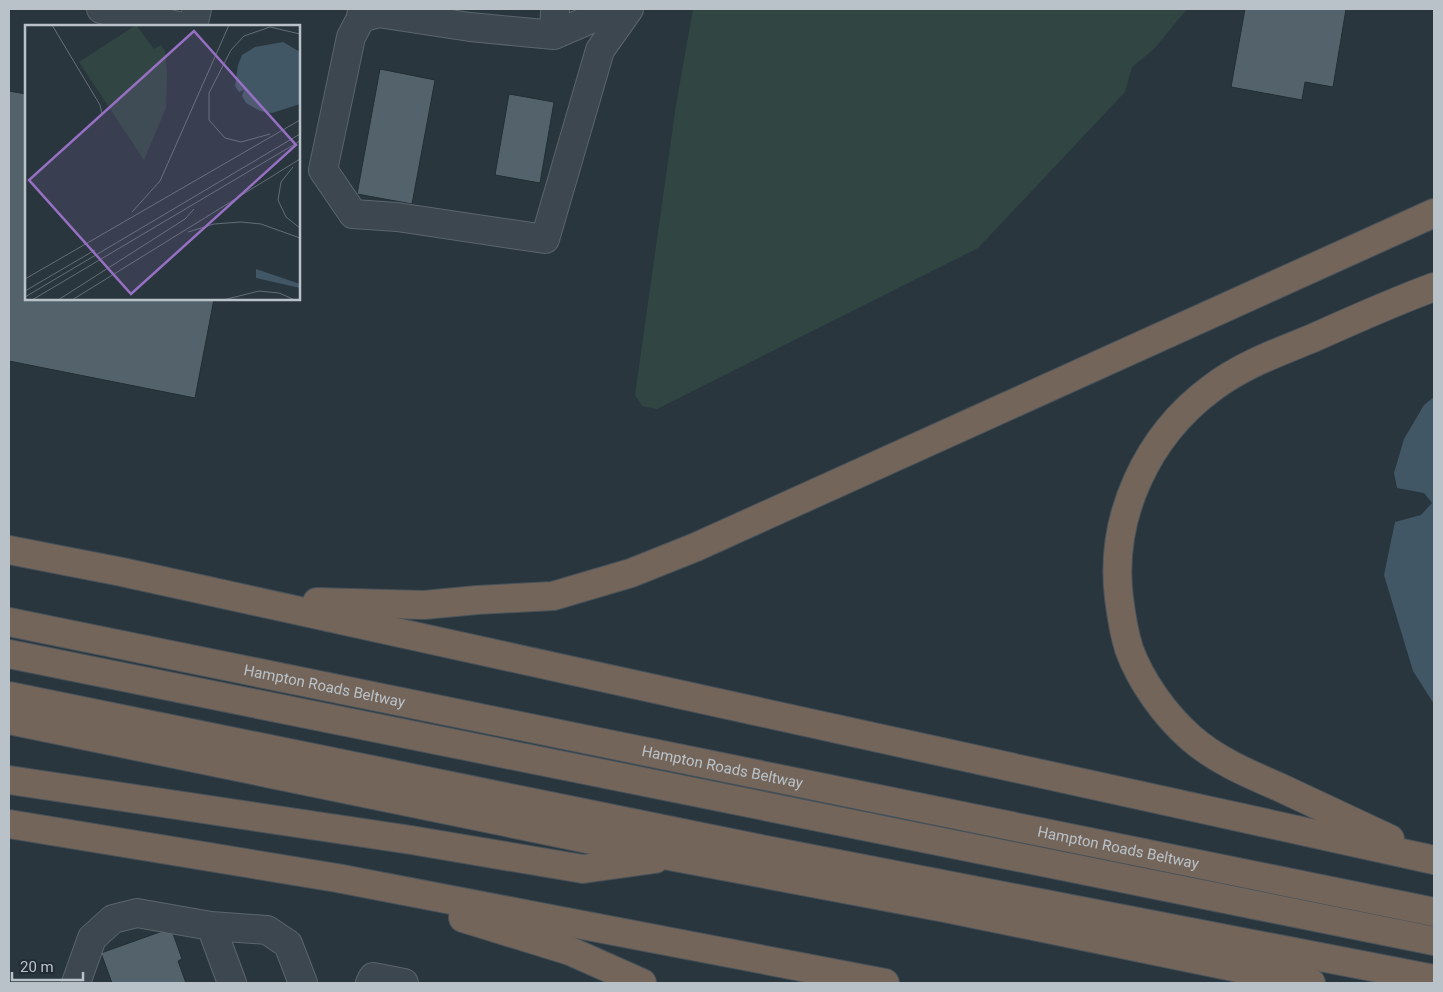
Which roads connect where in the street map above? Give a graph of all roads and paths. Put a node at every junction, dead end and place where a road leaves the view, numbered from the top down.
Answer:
1 (101, 9) edge
2 (197, 9) edge
3 (614, 9) edge
4 (629, 9) edge
5 (362, 13) edge
6 (554, 22) edge
7 (173, 25) edge
8 (194, 25) edge
9 (1434, 213) edge
10 (1434, 287) edge
11 (9, 550) edge
12 (122, 572) junction
13 (9, 622) edge
14 (9, 654) edge
15 (9, 696) edge
16 (9, 720) edge
17 (9, 780) edge
18 (9, 824) edge
19 (675, 857) junction
20 (1434, 860) edge
21 (337, 878) junction
22 (1434, 912) edge
23 (211, 926) junction
24 (1434, 941) edge
25 (1434, 979) edge
26 (76, 983) edge
27 (232, 983) edge
28 (303, 983) edge
29 (370, 983) edge
30 (404, 983) edge
31 (642, 983) edge
32 (885, 983) edge
33 (1311, 983) edge

1 - 7 lane
2 - 8 lane
3 - 6 lane
4 - 5 lane
5 - 6 lane
9 - 12 highway
10 - 20 highway
11 - 12 highway
12 - 20 highway
13 - 22 highway, Hampton Roads Beltway
14 - 24 highway
15 - 25 highway
16 - 19 highway
17 - 19 highway
18 - 21 highway
19 - 33 highway
21 - 31 highway
21 - 32 highway
23 - 26 lane
23 - 27 lane
23 - 28 lane
29 - 30 lane

